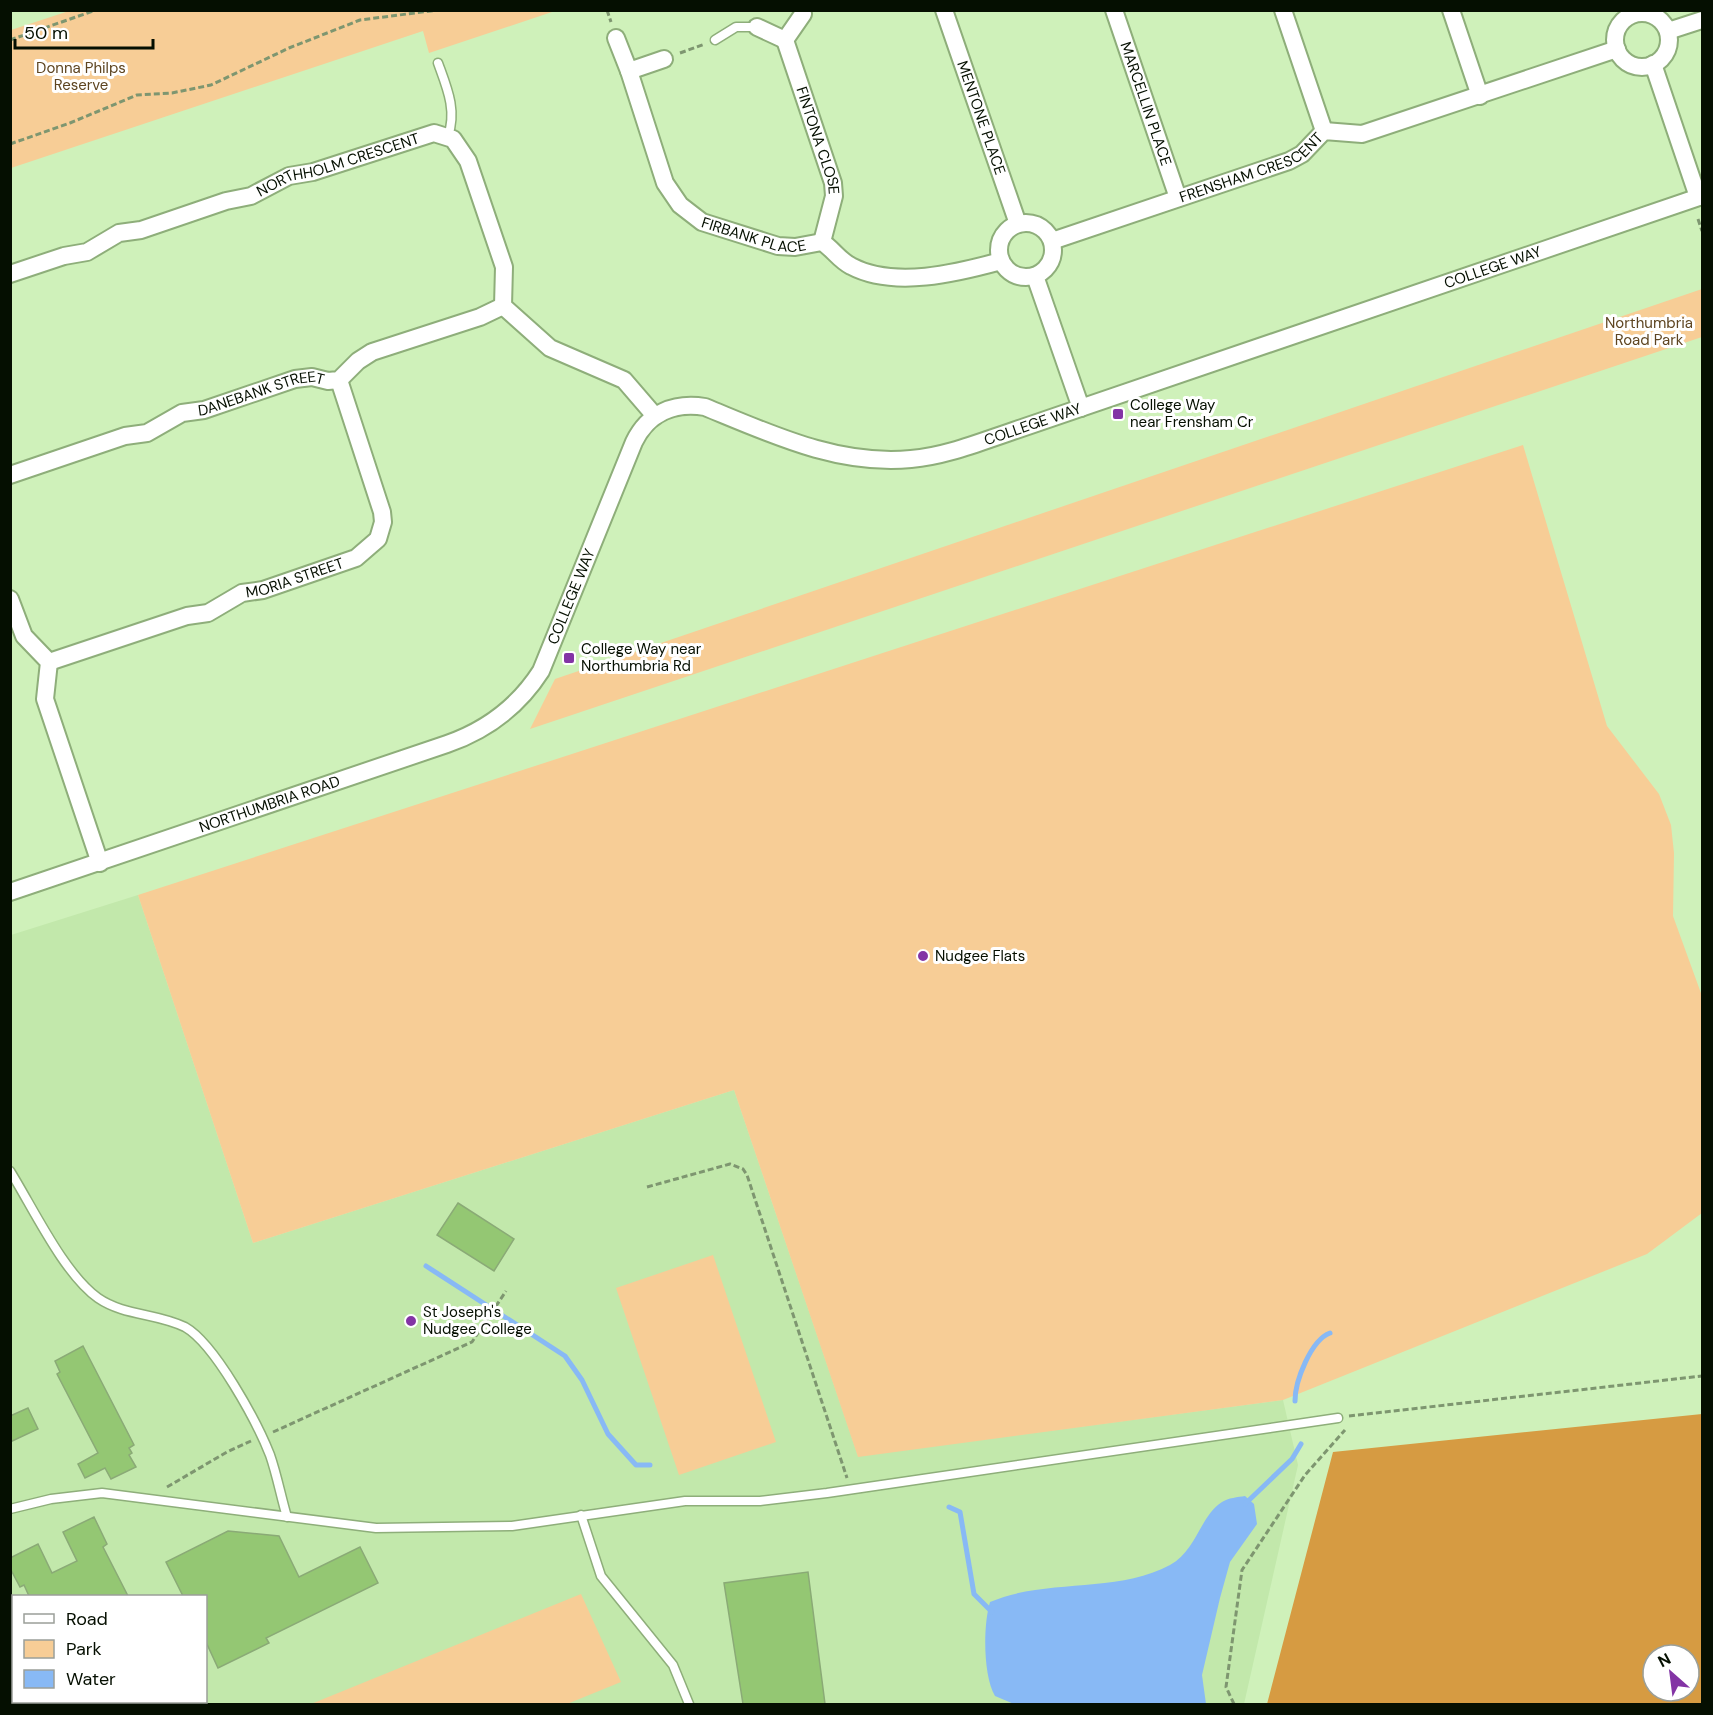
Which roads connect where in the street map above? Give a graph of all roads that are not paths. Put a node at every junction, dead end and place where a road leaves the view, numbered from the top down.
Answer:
1 (944, 10) edge
2 (1114, 10) edge
3 (1283, 10) edge
4 (1451, 10) edge
5 (804, 12) edge
6 (1629, 13) edge
7 (1702, 20) edge
8 (757, 27) joint
9 (1668, 32) junction
10 (616, 38) dead end
11 (715, 40) road end
12 (785, 40) junction
13 (1617, 49) junction
14 (664, 59) road end
15 (438, 63) dead end
16 (1653, 64) junction
17 (629, 71) junction
18 (1480, 96) junction
19 (1324, 131) junction
20 (448, 136) junction
21 (1700, 197) edge
22 (1178, 198) junction
23 (1018, 224) junction
24 (1052, 241) junction
25 (822, 243) junction
26 (1001, 261) junction
27 (10, 274) edge
28 (1035, 276) junction
29 (503, 306) junction
30 (339, 380) junction
31 (1081, 408) junction
32 (655, 416) junction
33 (10, 475) edge
34 (10, 599) edge
35 (49, 662) junction
36 (521, 698) joint
37 (100, 862) junction
38 (10, 892) edge
39 (10, 1171) edge
40 (1338, 1418) road end
41 (10, 1509) edge
42 (581, 1515) junction
43 (287, 1517) junction
44 (689, 1704) edge

1 - 23 street, MENTONE PLACE
2 - 22 street, MARCELLIN PLACE
3 - 19 street
4 - 18 street
5 - 12 street
6 - 9 street
6 - 13 street
7 - 9 street
8 - 11 lane
8 - 12 street
9 - 16 street
10 - 17 street, FIRBANK PLACE
12 - 25 street, FINTONA CLOSE
13 - 16 street
13 - 18 street, FRENSHAM CRESCENT
14 - 17 street
15 - 20 lane
16 - 21 street
17 - 25 street, FIRBANK PLACE
18 - 19 street, FRENSHAM CRESCENT
19 - 22 street, FRENSHAM CRESCENT
20 - 27 street, NORTHHOLM CRESCENT
20 - 29 street
21 - 31 street, COLLEGE WAY
22 - 24 street, FRENSHAM CRESCENT
23 - 24 street
23 - 26 street
24 - 28 street
25 - 26 street, FIRBANK PLACE
26 - 28 street
28 - 31 street
29 - 30 street, DANEBANK STREET
29 - 32 street
30 - 33 street, DANEBANK STREET
30 - 35 street, MORIA STREET
31 - 32 street, COLLEGE WAY
32 - 36 street, COLLEGE WAY
34 - 35 street
35 - 37 street
36 - 37 street, NORTHUMBRIA ROAD
37 - 38 street, NORTHUMBRIA ROAD
39 - 43 lane
40 - 42 lane
41 - 43 lane
42 - 43 lane
42 - 44 lane

